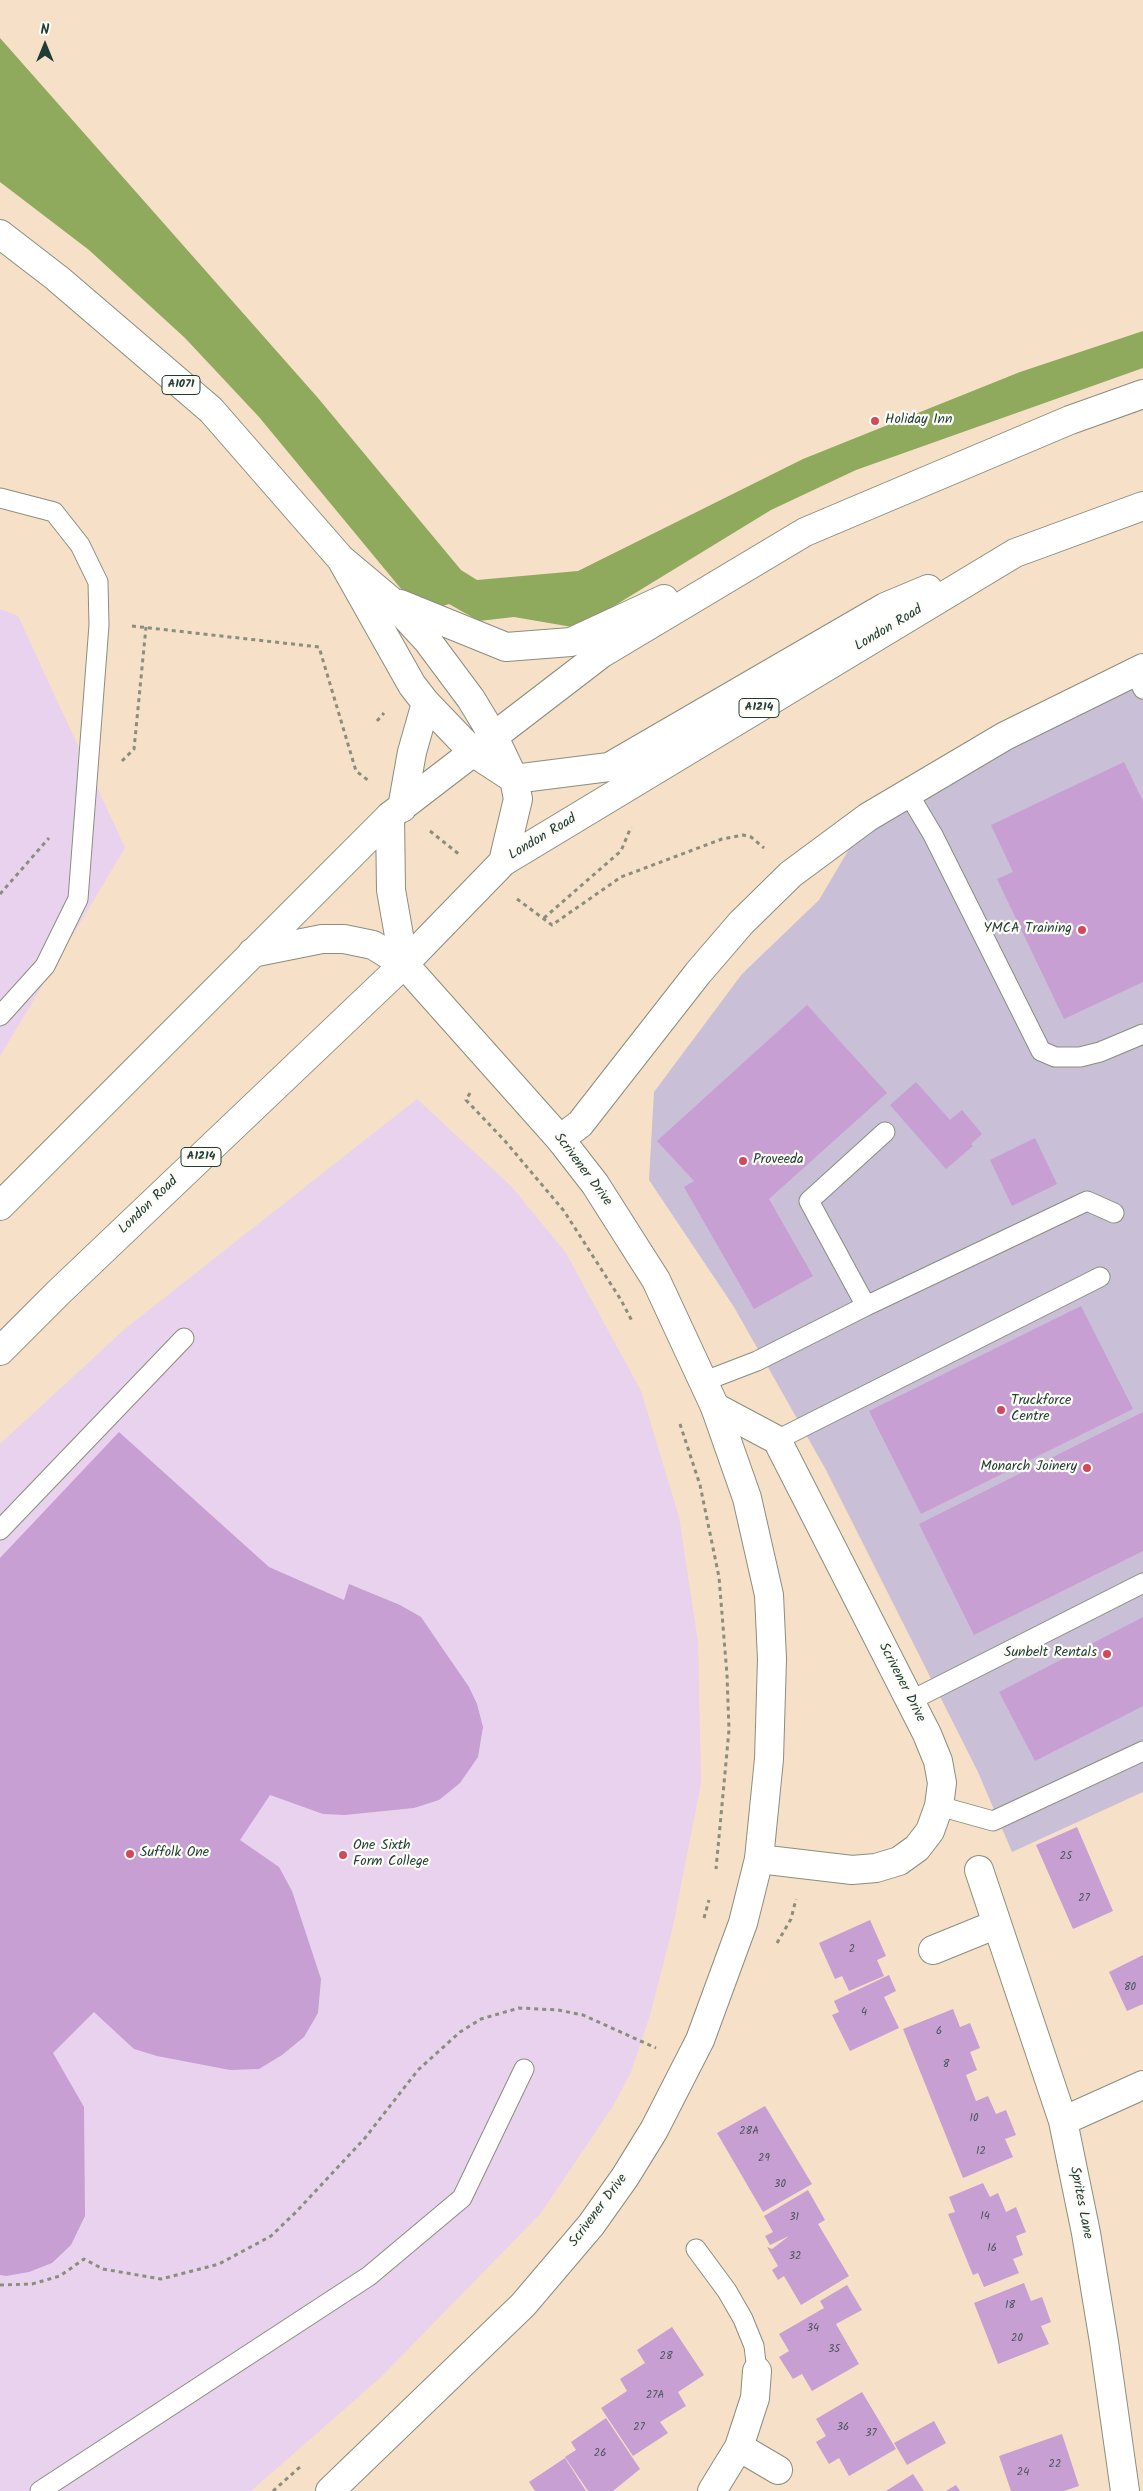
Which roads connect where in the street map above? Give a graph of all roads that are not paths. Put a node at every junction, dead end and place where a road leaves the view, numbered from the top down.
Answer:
1 (0, 234) edge
2 (1143, 394) edge
3 (0, 498) edge
4 (1143, 506) edge
5 (802, 534) junction
6 (1015, 553) junction
7 (341, 558) junction
8 (391, 601) junction
9 (1140, 676) edge
10 (426, 703) junction
11 (484, 745) junction
12 (514, 779) junction
13 (908, 794) junction
14 (396, 812) junction
15 (495, 870) junction
16 (252, 953) junction
17 (404, 964) junction
18 (0, 1016) edge
19 (1143, 1034) edge
20 (885, 1132) dead end
21 (560, 1139) junction
22 (0, 1206) edge
23 (1114, 1213) dead end
24 (1100, 1277) dead end
25 (866, 1306) junction
26 (184, 1338) dead end
27 (0, 1352) edge
28 (705, 1381) junction
29 (716, 1406) junction
30 (777, 1440) junction
31 (0, 1530) edge
32 (1143, 1583) edge
33 (910, 1701) junction
34 (1143, 1751) edge
35 (939, 1806) junction
36 (759, 1859) junction
37 (979, 1870) dead end
38 (997, 1924) junction
39 (933, 1950) dead end
40 (524, 2069) dead end
41 (1143, 2085) edge
42 (1064, 2120) junction
43 (696, 2249) dead end
44 (757, 2371) joint
45 (739, 2447) junction
46 (778, 2470) dead end
47 (40, 2491) edge
48 (330, 2491) edge
49 (712, 2491) edge
50 (1125, 2491) edge

1 - 7 main road, A1071
2 - 5 main road
3 - 18 lane
4 - 6 main road, London Road / A1214
5 - 8 main road
5 - 11 main road
6 - 12 main road
6 - 15 main road, London Road / A1214
7 - 8 main road, A1071
7 - 10 main road
8 - 11 main road, A1071
9 - 13 main road
10 - 11 main road
10 - 14 main road
11 - 12 main road
11 - 14 main road
12 - 15 main road
13 - 19 lane
13 - 21 main road
14 - 16 main road
14 - 17 main road
15 - 17 main road, London Road / A1214
16 - 17 main road
16 - 22 main road
17 - 21 main road, Scrivener Drive
17 - 27 main road, London Road / A1214
20 - 25 lane
21 - 28 main road, Scrivener Drive
23 - 25 lane
24 - 30 lane
25 - 28 lane
26 - 31 lane
28 - 29 main road, Scrivener Drive
29 - 30 main road
29 - 36 main road, Scrivener Drive
30 - 33 main road, Scrivener Drive
32 - 33 lane
33 - 35 main road, Scrivener Drive
34 - 35 lane
35 - 36 main road, Scrivener Drive
36 - 48 main road, Scrivener Drive
37 - 38 main road, Sprites Lane
38 - 39 main road
38 - 42 main road, Sprites Lane
40 - 47 lane
41 - 42 main road
42 - 50 main road, Sprites Lane
43 - 44 lane
44 - 45 main road
45 - 46 main road
45 - 49 main road

